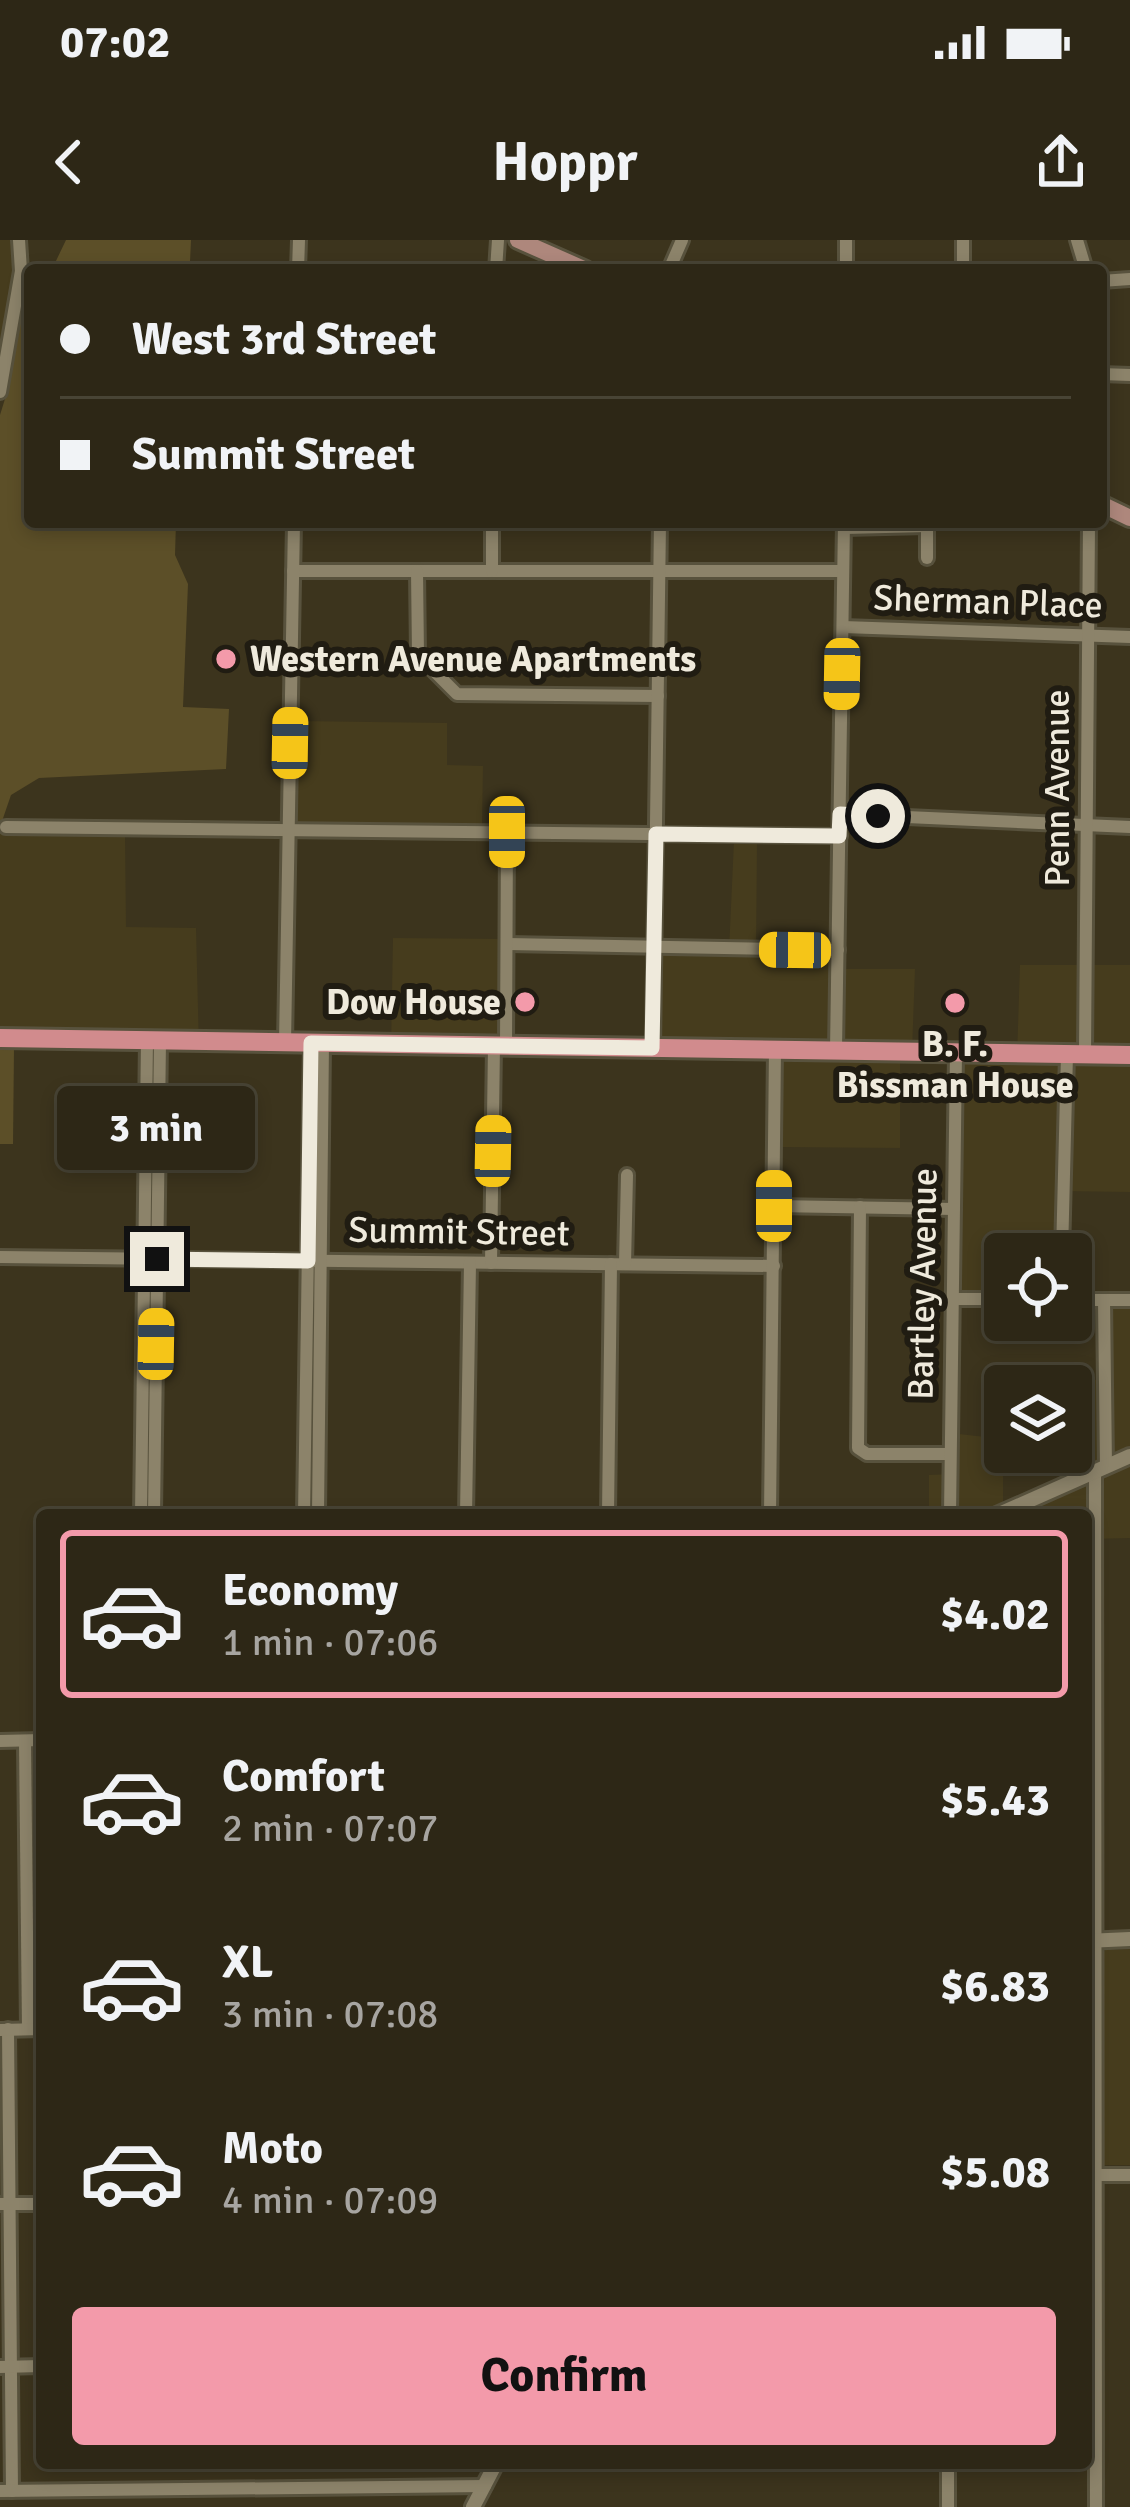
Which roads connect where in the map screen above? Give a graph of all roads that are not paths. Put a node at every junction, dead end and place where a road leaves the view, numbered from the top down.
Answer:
1 (19, 240) edge
2 (518, 240) edge
3 (572, 264) edge
4 (0, 392) edge
5 (294, 528) edge
6 (492, 528) edge
7 (660, 528) edge
8 (844, 528) edge
9 (927, 528) edge
10 (1089, 528) edge
11 (927, 558) dead end
12 (293, 571) junction
13 (417, 571) junction
14 (492, 571) junction
15 (659, 571) junction
16 (843, 571) junction
17 (843, 627) junction
18 (1088, 636) junction
19 (1130, 638) edge
20 (658, 696) junction
21 (840, 814) junction
22 (1086, 825) junction
23 (6, 827) dead end
24 (1130, 827) edge
25 (288, 830) junction
26 (507, 832) junction
27 (656, 834) junction
28 (839, 836) junction
29 (507, 944) junction
30 (654, 947) junction
31 (838, 950) junction
32 (0, 1038) edge
33 (154, 1040) junction
34 (285, 1043) junction
35 (317, 1043) junction
36 (500, 1045) junction
37 (652, 1048) junction
38 (775, 1049) junction
39 (836, 1050) junction
40 (956, 1053) junction
41 (1076, 1054) junction
42 (1130, 1055) edge
43 (627, 1175) dead end
44 (774, 1206) junction
45 (860, 1207) junction
46 (954, 1209) junction
47 (1063, 1233) edge
48 (0, 1257) edge
49 (151, 1259) junction
50 (315, 1261) junction
51 (470, 1263) junction
52 (491, 1263) junction
53 (618, 1264) junction
54 (774, 1266) junction
55 (953, 1299) junction
56 (984, 1299) edge
57 (1092, 1300) edge
58 (1105, 1300) junction
59 (1130, 1300) edge
60 (950, 1454) junction
61 (1130, 1456) edge
62 (1100, 1469) junction
63 (141, 1509) edge
64 (154, 1509) edge
65 (304, 1509) edge
66 (318, 1509) edge
67 (466, 1509) edge
68 (608, 1509) edge
69 (770, 1509) edge
70 (950, 1509) edge
71 (1010, 1509) edge
72 (36, 1740) edge
73 (0, 1741) edge
74 (25, 1741) junction
75 (1092, 1889) edge
76 (1130, 1940) edge
77 (1092, 1941) edge
78 (1092, 1980) edge
79 (35, 2029) edge
80 (4, 2030) edge
81 (1097, 2174) junction
82 (1130, 2175) edge
83 (5, 2204) edge
84 (36, 2204) edge
85 (1092, 2231) edge
86 (1092, 2295) edge
87 (36, 2366) edge
88 (6, 2367) edge
89 (493, 2469) edge
90 (948, 2469) edge
91 (485, 2486) junction
92 (6, 2491) edge
93 (473, 2507) edge
94 (948, 2507) edge
95 (1096, 2507) edge

1 - 4 street
2 - 3 main road
5 - 12 street
6 - 14 street
7 - 15 street
8 - 16 street
9 - 11 street
10 - 18 street, Penn Avenue
12 - 13 street
12 - 25 street
13 - 14 street
13 - 20 street
14 - 15 street
15 - 16 street
15 - 20 street
16 - 17 street
17 - 18 street, Sherman Place
17 - 21 street
18 - 19 street, Sherman Place
18 - 22 street, Penn Avenue
20 - 27 street
21 - 22 street
21 - 28 street
22 - 24 street
22 - 41 street, Penn Avenue
23 - 25 street
25 - 26 street
25 - 34 street
26 - 27 street
26 - 29 street
27 - 28 street
27 - 30 street
28 - 31 street
29 - 30 street
29 - 36 street
30 - 31 street
30 - 37 street
31 - 39 street
32 - 33 main road
33 - 34 main road
33 - 49 street
34 - 35 main road
35 - 36 main road
35 - 50 street
36 - 37 main road
36 - 52 street
37 - 38 main road
38 - 39 main road
38 - 44 street
39 - 40 main road
40 - 41 main road
40 - 46 street, Bartley Avenue
41 - 42 main road
41 - 47 street, Penn Avenue
43 - 53 street
44 - 45 street
44 - 54 street
45 - 46 street
45 - 60 street
46 - 55 street, Bartley Avenue
48 - 49 street, Summit Street
49 - 50 street, Summit Street
49 - 63 street
49 - 64 street
50 - 51 street, Summit Street
50 - 65 street
50 - 66 street
51 - 52 street, Summit Street
51 - 67 street
52 - 53 street, Summit Street
53 - 54 street, Summit Street
53 - 68 street
54 - 69 street
55 - 56 street
55 - 60 street, Bartley Avenue
57 - 58 street
58 - 59 street
58 - 62 street
60 - 70 street, Bartley Avenue
61 - 62 street
62 - 71 street
62 - 75 street
72 - 74 street
73 - 74 street
74 - 79 street
76 - 77 street
78 - 81 street
79 - 80 street
80 - 83 street
81 - 82 street
81 - 85 street
83 - 84 street
83 - 88 street
86 - 95 street
87 - 88 street
88 - 92 street
89 - 91 street
90 - 94 street
91 - 92 street
91 - 93 street

